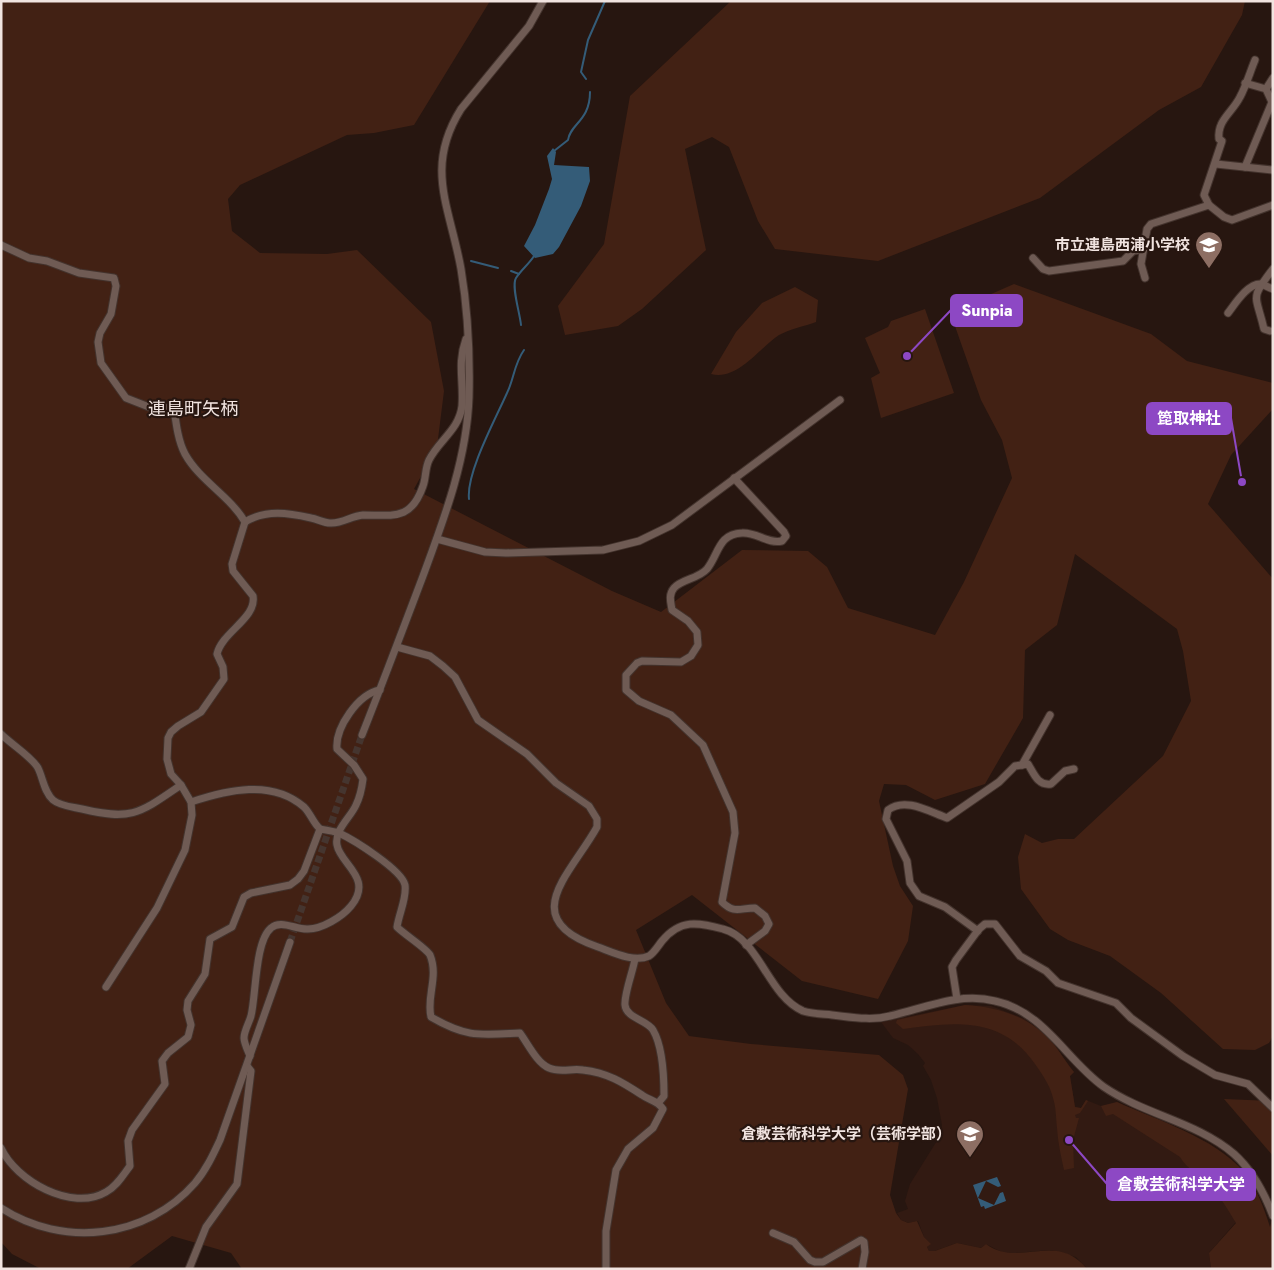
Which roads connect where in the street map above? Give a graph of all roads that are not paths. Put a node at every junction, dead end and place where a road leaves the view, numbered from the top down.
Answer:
1 (543, 1) edge
2 (1255, 60) dead end
3 (1273, 78) edge
4 (1245, 83) junction
5 (1266, 89) junction
6 (1216, 164) junction
7 (1245, 167) junction
8 (1273, 170) edge
9 (1209, 205) junction
10 (1273, 205) edge
11 (1, 245) edge
12 (1144, 249) junction
13 (1034, 258) dead end
14 (1273, 269) edge
15 (1145, 278) dead end
16 (1261, 284) junction
17 (1273, 289) edge
18 (1228, 313) dead end
19 (1270, 331) dead end
20 (468, 332) junction
21 (840, 400) dead end
22 (734, 478) junction
23 (245, 522) junction
24 (437, 539) junction
25 (397, 647) junction
26 (380, 690) junction
27 (1050, 715) dead end
28 (1, 734) edge
29 (362, 735) tunnel mouth
30 (1022, 765) junction
31 (1074, 769) dead end
32 (181, 785) junction
33 (191, 802) junction
34 (320, 829) junction
35 (338, 833) junction
36 (978, 931) junction
37 (290, 942) tunnel mouth
38 (746, 945) junction
39 (635, 959) junction
40 (106, 987) dead end
41 (957, 999) junction
42 (250, 1056) junction
43 (247, 1066) junction
44 (659, 1102) junction
45 (1273, 1108) edge
46 (1, 1148) edge
47 (1, 1208) edge
48 (1273, 1216) edge
49 (772, 1233) dead end
50 (189, 1269) edge
51 (606, 1269) edge
52 (862, 1269) edge

1 - 20 street
2 - 4 street
3 - 5 street
4 - 5 street
4 - 6 street
5 - 7 street
6 - 7 street
6 - 9 street
7 - 8 street
9 - 10 street
9 - 12 street
11 - 23 street
12 - 13 street
12 - 15 street
14 - 16 street
16 - 17 street
16 - 18 street
16 - 19 street
20 - 23 street
20 - 24 street
21 - 22 street
22 - 24 street
22 - 38 street
23 - 32 street
24 - 25 street
25 - 26 street
25 - 39 street
26 - 29 street
26 - 35 street
27 - 30 street
28 - 32 street
30 - 31 street
30 - 36 street
32 - 33 street
33 - 34 street
33 - 40 street
34 - 35 street
34 - 46 street
35 - 42 street
35 - 44 street
36 - 41 street
36 - 45 street
37 - 42 street
38 - 39 street
38 - 41 street
39 - 44 street
41 - 48 street
42 - 43 street
43 - 47 street
43 - 50 street
44 - 51 street
49 - 52 street

